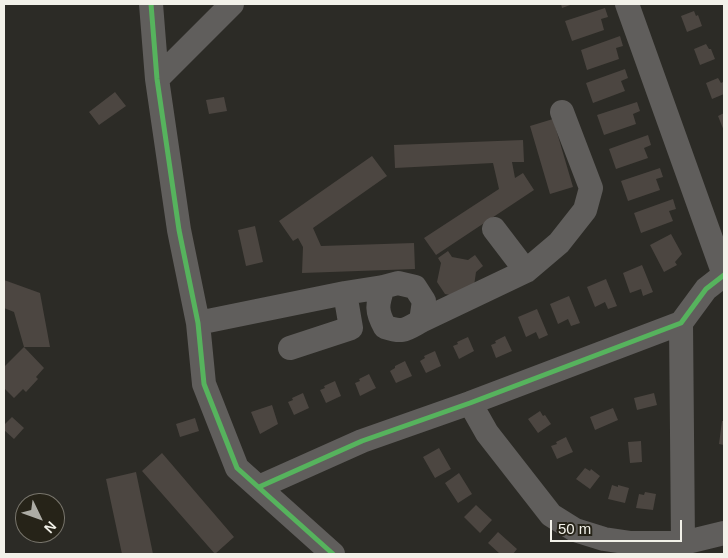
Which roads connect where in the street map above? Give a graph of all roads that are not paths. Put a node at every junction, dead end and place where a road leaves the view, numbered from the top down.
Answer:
1 (151, 4) edge
2 (232, 4) edge
3 (627, 4) edge
4 (157, 79) junction
5 (562, 112) dead end
6 (494, 229) dead end
7 (526, 270) junction
8 (724, 275) edge
9 (383, 287) junction
10 (345, 293) junction
11 (421, 321) junction
12 (198, 323) junction
13 (681, 323) junction
14 (290, 348) dead end
15 (470, 402) junction
16 (259, 487) junction
17 (724, 533) edge
18 (683, 542) junction
19 (333, 554) edge

1 - 4 street
2 - 4 street
3 - 8 street
4 - 12 street
5 - 7 street
6 - 7 street
7 - 11 street
8 - 13 street
9 - 10 street
9 - 11 street
9 - 11 street
10 - 12 street
10 - 14 street
12 - 16 street
13 - 15 street
13 - 18 street
15 - 16 street
15 - 18 street
16 - 19 street
17 - 18 street

